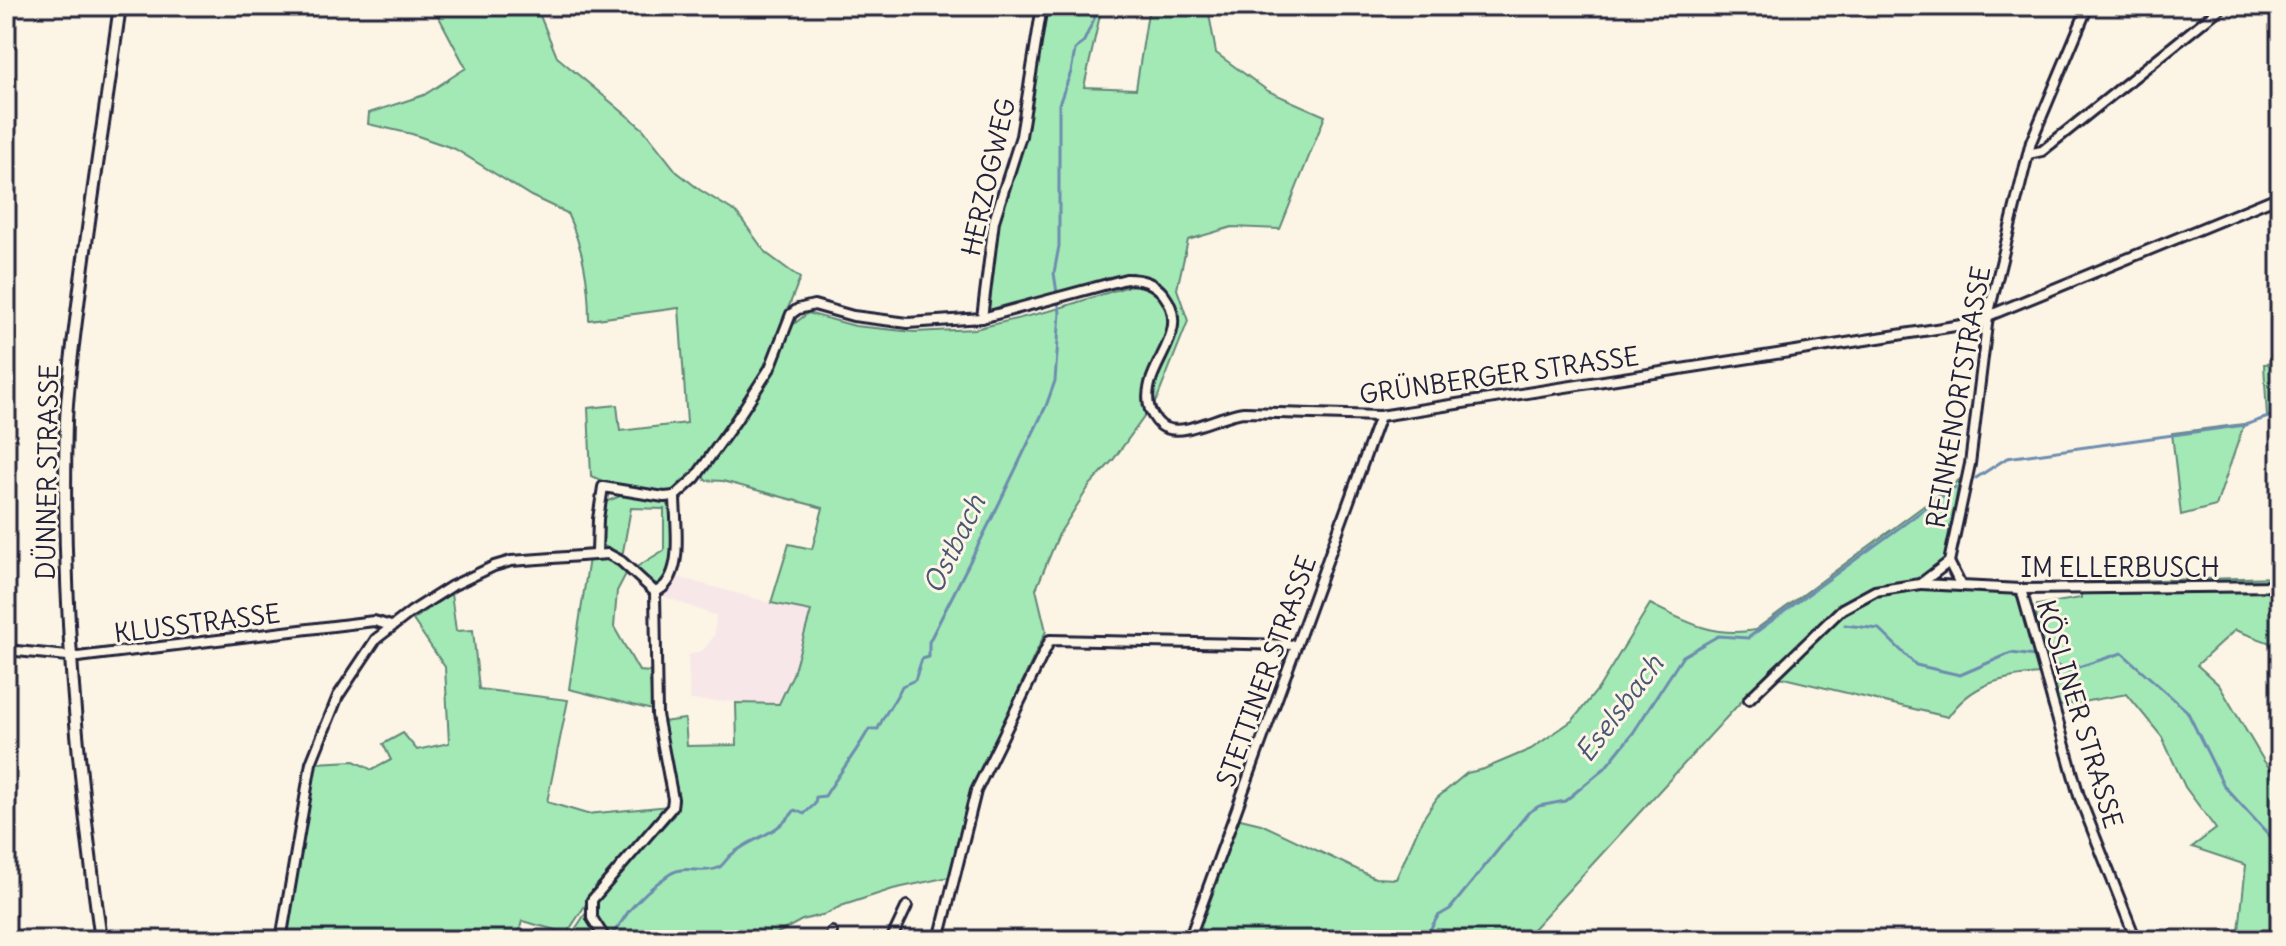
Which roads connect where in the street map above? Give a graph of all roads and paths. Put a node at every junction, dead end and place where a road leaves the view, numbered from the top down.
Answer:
1 (120, 6) edge
2 (1042, 6) edge
3 (2088, 6) edge
4 (2223, 6) edge
5 (2028, 154) junction
6 (2280, 196) edge
7 (982, 318) junction
8 (1987, 318) junction
9 (1380, 416) junction
10 (675, 496) junction
11 (597, 553) junction
12 (1949, 562) junction
13 (1920, 584) junction
14 (1960, 584) junction
15 (2280, 586) edge
16 (2021, 589) junction
17 (655, 592) junction
18 (391, 626) junction
19 (1296, 645) junction
20 (6, 650) edge
21 (69, 657) junction
22 (1749, 699) dead end
23 (907, 906) dead end
24 (604, 936) edge
25 (101, 940) edge
26 (281, 940) edge
27 (891, 940) edge
28 (939, 940) edge
29 (1189, 940) edge
30 (2136, 940) edge

1 - 21 street, DÜNNER STRASSE
2 - 7 street, HERZOGWEG
3 - 5 street, REINKENORTSTRASSE
4 - 5 street
5 - 8 street, REINKENORTSTRASSE
6 - 8 street, GRÜNBERGER STRASSE
7 - 9 street, GRÜNBERGER STRASSE
7 - 10 street
8 - 9 street, GRÜNBERGER STRASSE
8 - 12 street, REINKENORTSTRASSE
9 - 19 street, STETTINER STRASSE
10 - 11 street
10 - 17 street
11 - 17 street
11 - 18 street
12 - 13 street, REINKENORTSTRASSE
12 - 14 street
13 - 14 street, IM ELLERBUSCH
13 - 22 street, REINKENORTSTRASSE
14 - 16 street, IM ELLERBUSCH
15 - 16 street, IM ELLERBUSCH
16 - 30 street, KÖSLINER STRASSE
17 - 24 street
18 - 21 street, KLUSSTRASSE
18 - 26 street
19 - 28 street
19 - 29 street, STETTINER STRASSE
20 - 21 street, KLUSSTRASSE
21 - 25 street, DÜNNER STRASSE
23 - 27 street

